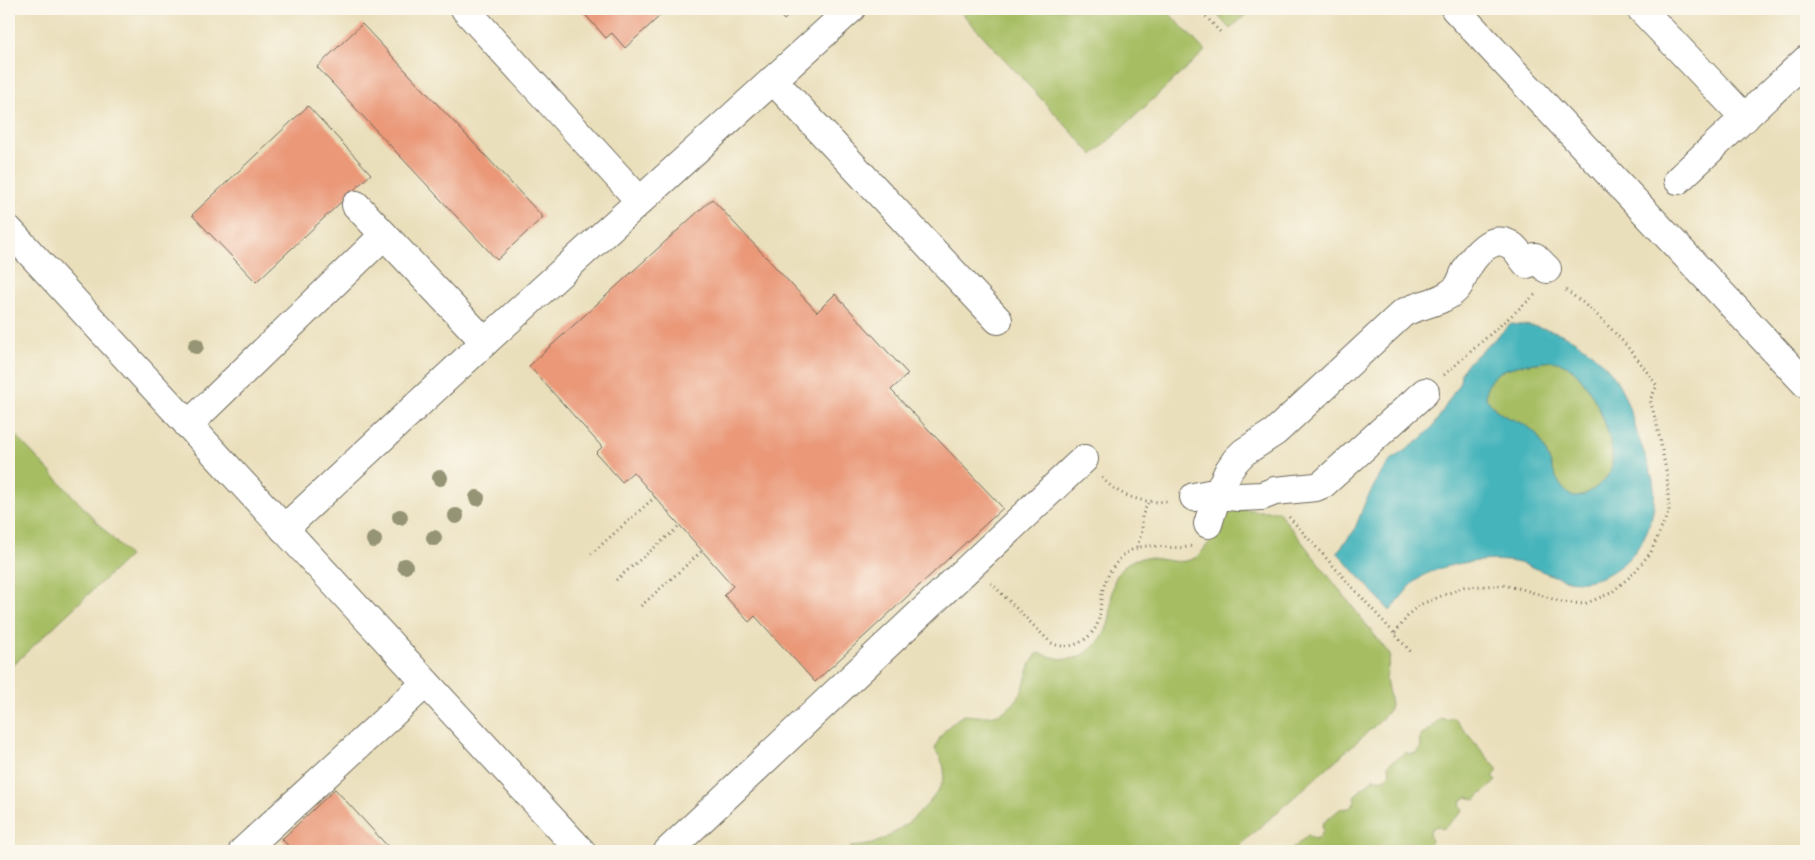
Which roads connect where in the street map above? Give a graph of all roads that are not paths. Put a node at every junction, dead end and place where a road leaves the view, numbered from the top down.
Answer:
1 (465, 9) edge
2 (851, 9) edge
3 (1455, 9) edge
4 (1641, 9) edge
5 (1806, 60) edge
6 (773, 80) junction
7 (1744, 118) junction
8 (1678, 180) dead end
9 (640, 201) junction
10 (356, 205) dead end
11 (9, 230) edge
12 (384, 235) junction
13 (1549, 283) road end
14 (998, 320) dead end
15 (485, 342) junction
16 (1806, 384) edge
17 (1425, 392) road end
18 (188, 425) junction
19 (1084, 459) road end
20 (1206, 496) junction
21 (1208, 524) road end
22 (284, 529) junction
23 (426, 683) junction
24 (244, 851) edge
25 (581, 851) edge
26 (668, 851) edge

1 - 9 street
2 - 6 street
3 - 16 street
4 - 7 street
5 - 7 street
6 - 9 street
6 - 14 street
7 - 8 street
9 - 15 street
10 - 12 street
11 - 18 street
12 - 15 street
12 - 18 street
13 - 20 street
15 - 22 street
17 - 20 street
18 - 22 street
19 - 26 street
20 - 21 street
22 - 23 street
23 - 24 street
23 - 25 street

